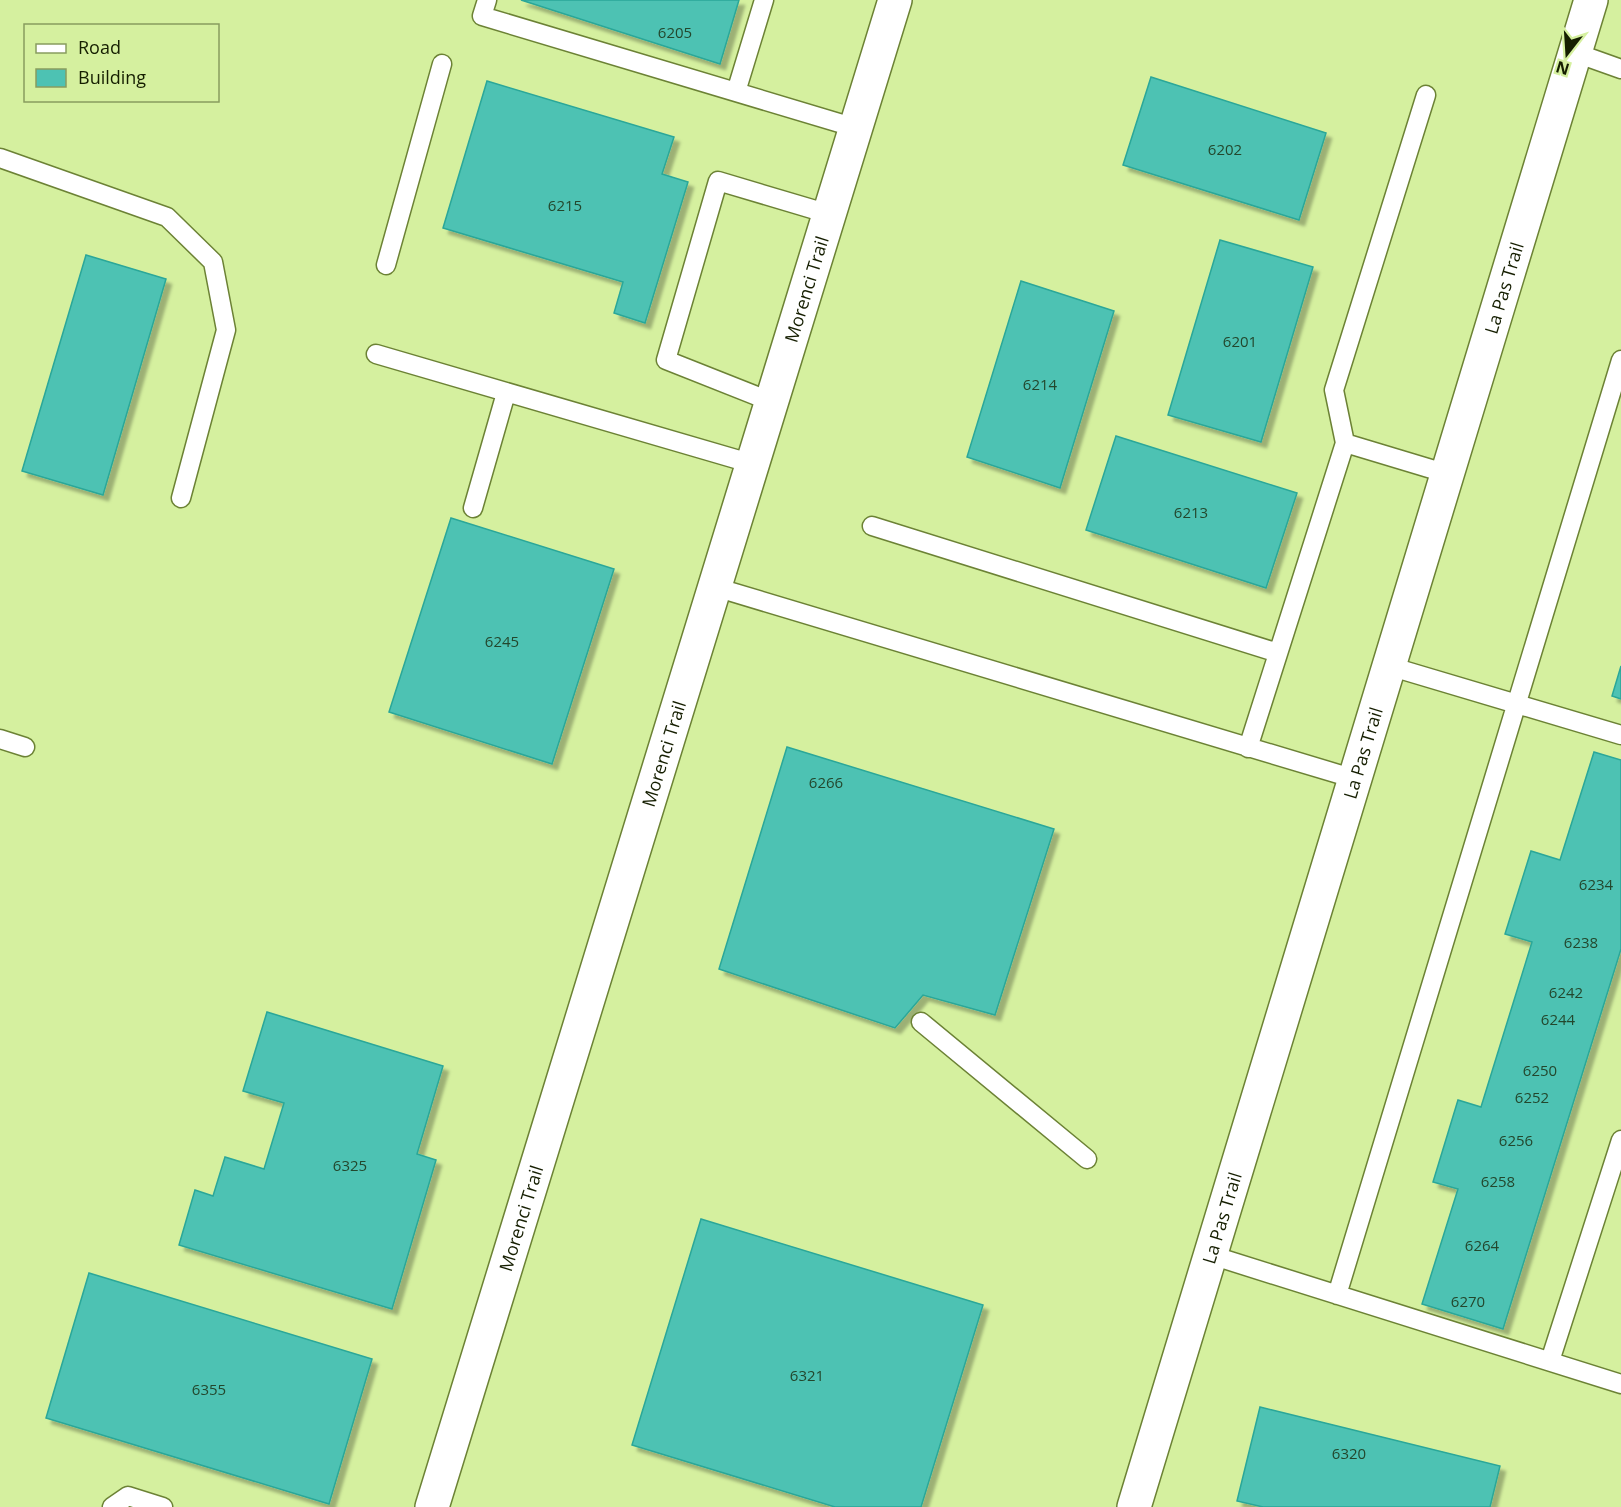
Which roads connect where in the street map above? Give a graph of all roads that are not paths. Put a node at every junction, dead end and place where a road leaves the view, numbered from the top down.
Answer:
1 (487, 0) edge
2 (764, 0) edge
3 (895, 0) edge
4 (1591, 0) edge
5 (1576, 53) junction
6 (442, 64) dead end
7 (1621, 69) edge
8 (736, 92) junction
9 (1426, 95) dead end
10 (856, 128) junction
11 (0, 158) edge
12 (829, 214) junction
13 (386, 265) dead end
14 (376, 354) dead end
15 (1621, 360) edge
16 (506, 393) junction
17 (771, 402) junction
18 (1346, 443) junction
19 (753, 464) junction
20 (1448, 474) junction
21 (181, 498) dead end
22 (473, 508) dead end
23 (872, 526) dead end
24 (715, 587) junction
25 (1278, 653) junction
26 (1389, 666) junction
27 (1516, 704) junction
28 (1621, 735) edge
29 (0, 739) edge
30 (25, 747) dead end
31 (1248, 748) junction
32 (1355, 779) junction
33 (921, 1022) dead end
34 (1621, 1140) edge
35 (1087, 1159) dead end
36 (1210, 1255) junction
37 (1337, 1295) junction
38 (1550, 1361) junction
39 (1621, 1384) edge
40 (112, 1507) edge
41 (163, 1507) edge
42 (432, 1507) edge
43 (1134, 1507) edge

1 - 8 lane
2 - 8 lane
3 - 10 street, Morenci Trail
4 - 5 street, La Pas Trail
5 - 7 lane
5 - 20 street, La Pas Trail
6 - 13 lane
8 - 10 lane
9 - 18 lane
10 - 12 street, Morenci Trail
11 - 21 lane
12 - 17 street, Morenci Trail
12 - 17 lane
14 - 16 lane
15 - 27 lane
16 - 19 lane
16 - 22 lane
17 - 19 street, Morenci Trail
18 - 20 lane
18 - 25 lane
19 - 24 street, Morenci Trail
20 - 26 street, La Pas Trail
23 - 25 lane
24 - 31 lane
24 - 42 street, Morenci Trail
25 - 31 lane
26 - 27 lane
26 - 32 street, La Pas Trail
27 - 28 lane
27 - 37 lane
29 - 30 lane
31 - 32 lane
32 - 36 street, La Pas Trail
33 - 35 lane
34 - 38 lane
36 - 37 lane
36 - 43 street, La Pas Trail
37 - 38 lane
38 - 39 lane
40 - 41 lane

